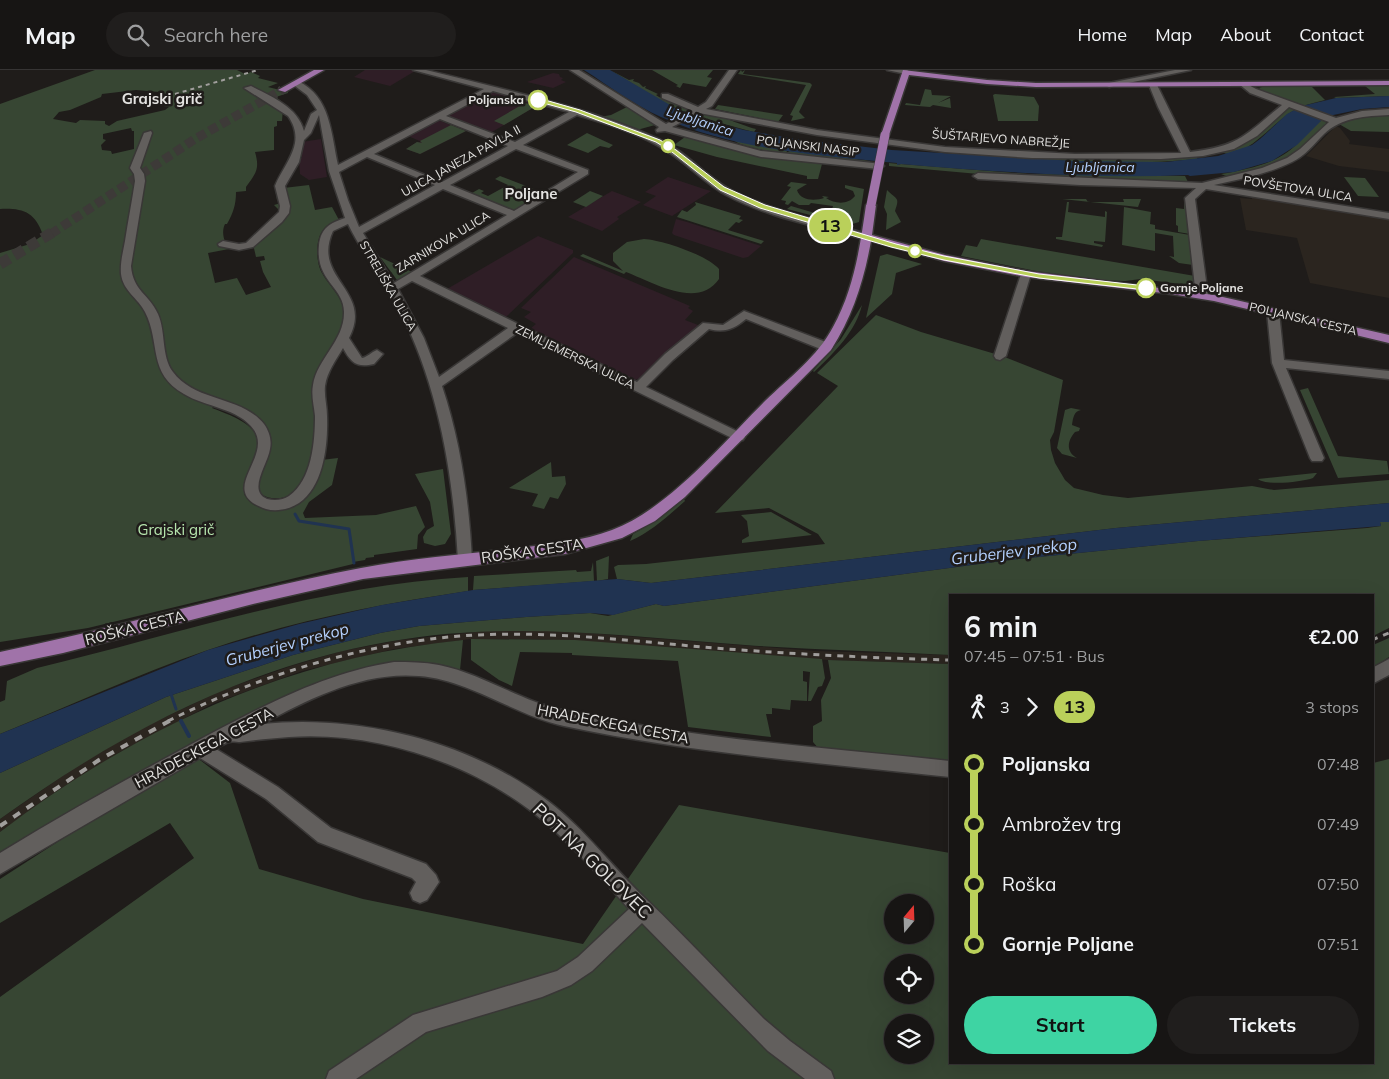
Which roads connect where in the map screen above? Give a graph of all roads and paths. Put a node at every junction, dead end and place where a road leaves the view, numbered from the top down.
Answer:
1 (320, 70) edge
2 (417, 70) edge
3 (574, 70) edge
4 (733, 70) edge
5 (891, 70) edge
6 (1187, 70) edge
7 (906, 71) edge
8 (295, 83) junction
9 (1389, 83) edge
10 (1243, 84) junction
11 (1109, 85) junction
12 (1153, 85) junction
13 (248, 88) dead end
14 (491, 89) junction
15 (282, 90) tunnel mouth
16 (665, 96) dead end
17 (1291, 105) junction
18 (322, 111) junction
19 (578, 111) junction
20 (698, 111) junction
21 (1389, 112) edge
22 (439, 116) junction
23 (1331, 120) junction
24 (669, 126) junction
25 (148, 133) dead end
26 (648, 137) junction
27 (298, 140) junction
28 (515, 146) junction
29 (367, 154) junction
30 (1187, 155) junction
31 (879, 166) dead end
32 (334, 172) junction
33 (978, 176) dead end
34 (443, 185) junction
35 (1202, 186) junction
36 (514, 215) junction
37 (1389, 216) edge
38 (351, 220) junction
39 (357, 232) junction
40 (867, 237) junction
41 (223, 244) dead end
42 (1026, 274) junction
43 (413, 277) junction
44 (392, 289) junction
45 (1202, 296) junction
46 (1273, 312) junction
47 (516, 328) junction
48 (343, 338) junction
49 (1389, 339) edge
50 (827, 347) junction
51 (377, 354) dead end
52 (1000, 356) dead end
53 (1278, 363) junction
54 (1389, 375) edge
55 (436, 385) junction
56 (638, 388) junction
57 (738, 437) junction
58 (1317, 458) dead end
59 (465, 560) junction
60 (0, 659) edge
61 (1389, 666) edge
62 (1374, 676) edge
63 (224, 736) junction
64 (201, 748) junction
65 (949, 769) edge
66 (0, 864) edge
67 (420, 893) dead end
68 (642, 909) junction
69 (337, 1079) edge
70 (823, 1079) edge

1 - 8 main road
2 - 14 street, POLJANSKA CESTA
3 - 24 street, POLJANSKI NASIP
4 - 20 street
5 - 7 street
6 - 11 street
7 - 11 main road
7 - 40 main road, ROŠKA CESTA, bridge
8 - 15 main road
8 - 18 street, STRELIŠKA ULICA
9 - 10 main road
10 - 12 main road
10 - 17 street
11 - 12 main road
12 - 30 street
13 - 27 street
14 - 19 street, POLJANSKA CESTA
14 - 22 street
16 - 20 street, ŠUŠTARJEVO NABREŽJE
17 - 23 street
17 - 30 street, ŠUŠTARJEVO NABREŽJE
18 - 27 street
18 - 32 street, STRELIŠKA ULICA
19 - 26 street, POLJANSKA CESTA
19 - 28 street, ULICA JANEZA PAVLA II
20 - 24 street
20 - 30 street, ŠUŠTARJEVO NABREŽJE
21 - 23 street
22 - 28 street
22 - 29 street
23 - 35 street
24 - 26 street
24 - 31 street, POLJANSKI NASIP
25 - 48 street
26 - 40 street, POLJANSKA CESTA
27 - 41 street
28 - 34 street, ULICA JANEZA PAVLA II
28 - 36 street, ZARNIKOVA ULICA
29 - 32 street
29 - 34 street
32 - 38 street, STRELIŠKA ULICA
33 - 35 street
34 - 36 street
34 - 39 street, ULICA JANEZA PAVLA II
35 - 37 street, POVŠETOVA ULICA
35 - 45 street
36 - 43 street, ZARNIKOVA ULICA
38 - 39 street, STRELIŠKA ULICA
38 - 48 street
39 - 44 street, STRELIŠKA ULICA
40 - 42 main road, POLJANSKA CESTA
40 - 50 main road, ROŠKA CESTA
42 - 45 main road, POLJANSKA CESTA
42 - 52 street
43 - 44 street, ZARNIKOVA ULICA
43 - 47 street, ZEMLJEMERSKA ULICA
44 - 55 street, STRELIŠKA ULICA
45 - 46 main road, POLJANSKA CESTA
46 - 49 main road, POLJANSKA CESTA
46 - 53 street
47 - 55 street
47 - 56 street, ZEMLJEMERSKA ULICA
48 - 51 street
50 - 56 street
50 - 57 main road, ROŠKA CESTA
53 - 54 street
53 - 58 street
55 - 59 street, STRELIŠKA ULICA
56 - 57 street, ZEMLJEMERSKA ULICA
57 - 59 main road, ROŠKA CESTA
59 - 60 main road, ROŠKA CESTA
61 - 62 street
63 - 64 street, HRADECKEGA CESTA
63 - 65 street, HRADECKEGA CESTA
63 - 68 street, POT NA GOLOVEC
64 - 66 street, HRADECKEGA CESTA
64 - 67 street
68 - 69 street
68 - 70 street, POT NA GOLOVEC

